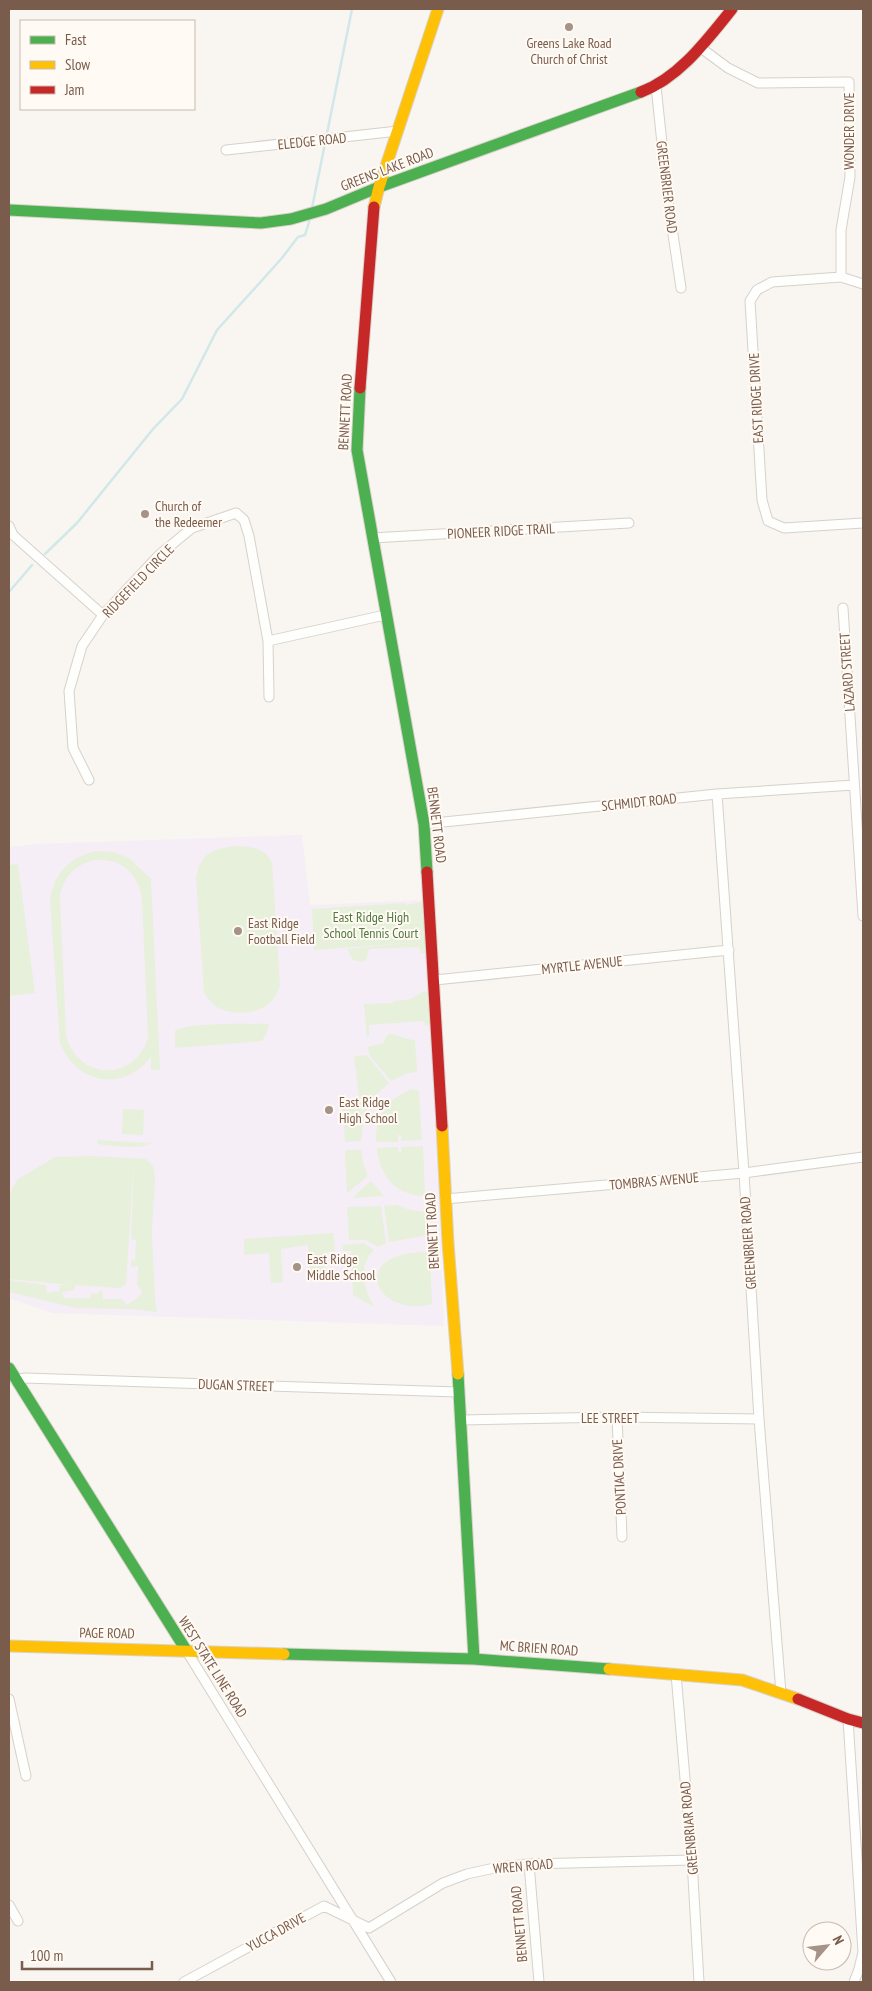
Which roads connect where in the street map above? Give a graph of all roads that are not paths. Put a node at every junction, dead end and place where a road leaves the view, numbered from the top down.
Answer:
1 (438, 9) edge
2 (732, 9) edge
3 (701, 48) junction
4 (656, 86) junction
5 (398, 132) junction
6 (226, 150) dead end
7 (379, 187) junction
8 (9, 210) edge
9 (841, 276) junction
10 (863, 284) edge
11 (681, 288) dead end
12 (630, 523) dead end
13 (863, 523) edge
14 (9, 526) edge
15 (11, 536) edge
16 (372, 538) junction
17 (843, 608) dead end
18 (103, 615) junction
19 (385, 615) junction
20 (268, 641) junction
21 (269, 697) dead end
22 (89, 780) dead end
23 (854, 785) junction
24 (717, 794) junction
25 (424, 824) junction
26 (863, 916) edge
27 (729, 950) junction
28 (435, 980) junction
29 (863, 1157) edge
30 (744, 1173) junction
31 (445, 1199) junction
32 (9, 1368) edge
33 (15, 1380) junction
34 (458, 1392) junction
35 (617, 1418) junction
36 (759, 1418) junction
37 (461, 1420) junction
38 (622, 1537) dead end
39 (9, 1646) edge
40 (186, 1650) junction
41 (204, 1651) joint
42 (474, 1659) junction
43 (676, 1674) junction
44 (781, 1693) junction
45 (9, 1699) edge
46 (848, 1719) junction
47 (863, 1723) edge
48 (26, 1776) dead end
49 (692, 1860) junction
50 (529, 1864) junction
51 (9, 1905) edge
52 (353, 1920) junction
53 (18, 1921) dead end
54 (369, 1928) joint
55 (184, 1982) edge
56 (391, 1982) edge
57 (539, 1982) edge
58 (699, 1982) edge
59 (854, 1982) edge

1 - 5 street, BENNETT ROAD
2 - 3 street, GREENS LAKE ROAD
3 - 4 street, GREENS LAKE ROAD
3 - 9 street, WONDER DRIVE
4 - 7 street, GREENS LAKE ROAD
4 - 11 street, GREENBRIER ROAD
5 - 6 street, ELEDGE ROAD
5 - 7 street, BENNETT ROAD
7 - 8 street, GREENS LAKE ROAD
7 - 16 street, BENNETT ROAD
9 - 10 street, EAST RIDGE DRIVE
9 - 13 street, EAST RIDGE DRIVE
12 - 16 street, PIONEER RIDGE TRAIL
14 - 15 street
15 - 18 street
16 - 19 street, BENNETT ROAD
17 - 23 street, LAZARD STREET
18 - 20 street, RIDGEFIELD CIRCLE
18 - 22 street, RIDGEFIELD CIRCLE
19 - 20 street
19 - 25 street, BENNETT ROAD
20 - 21 street, RIDGEFIELD CIRCLE
23 - 24 street, SCHMIDT ROAD
23 - 26 street, LAZARD STREET
24 - 25 street, SCHMIDT ROAD
24 - 27 street, GREENBRIER ROAD
25 - 28 street, BENNETT ROAD
27 - 28 street, MYRTLE AVENUE
27 - 30 street, GREENBRIER ROAD
28 - 31 street, BENNETT ROAD
29 - 30 street, TOMBRAS AVENUE
30 - 31 street, TOMBRAS AVENUE
30 - 36 street, GREENBRIER ROAD
31 - 34 street, BENNETT ROAD
32 - 33 street, WEST STATE LINE ROAD
33 - 34 street, DUGAN STREET
33 - 40 street, WEST STATE LINE ROAD
34 - 37 street, BENNETT ROAD
35 - 36 street, LEE STREET
35 - 37 street, LEE STREET
35 - 38 street, PONTIAC DRIVE
36 - 44 street, GREENBRIER ROAD
37 - 42 street, BENNETT ROAD
39 - 40 street, PAGE ROAD
40 - 41 street, PAGE ROAD
40 - 52 street, WEST STATE LINE ROAD
41 - 42 street, MC BRIEN ROAD
42 - 43 street, MC BRIEN ROAD
43 - 44 street, MC BRIEN ROAD
43 - 49 street, GREENBRIAR ROAD
44 - 46 street, MC BRIEN ROAD
45 - 48 street
46 - 47 street, MC BRIEN ROAD
46 - 59 street
49 - 50 street, WREN ROAD
49 - 58 street, GREENBRIAR ROAD
50 - 54 street, WREN ROAD
50 - 57 street, BENNETT ROAD
51 - 53 street
52 - 54 street, YUCCA DRIVE
52 - 55 street, YUCCA DRIVE
52 - 56 street, WEST STATE LINE ROAD

